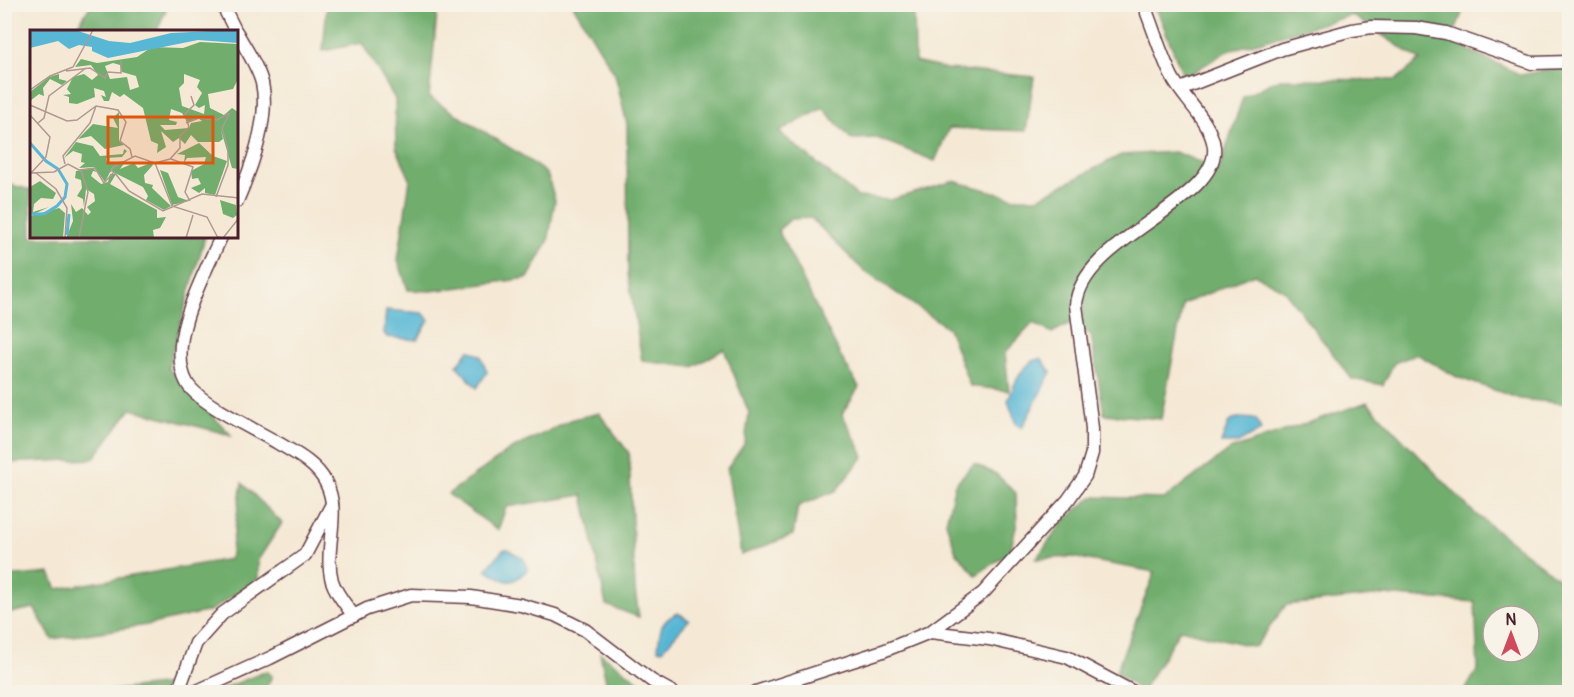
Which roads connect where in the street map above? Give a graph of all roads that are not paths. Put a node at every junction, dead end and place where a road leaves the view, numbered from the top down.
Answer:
1 (222, 4) edge
2 (1148, 4) edge
3 (236, 30) edge
4 (238, 34) edge
5 (1569, 62) edge
6 (1180, 89) junction
7 (238, 199) edge
8 (221, 238) edge
9 (334, 501) junction
10 (354, 616) junction
11 (930, 632) junction
12 (178, 693) edge
13 (195, 693) edge
14 (672, 693) edge
15 (756, 693) edge
16 (1133, 693) edge

1 - 3 street
2 - 6 street
4 - 7 street
5 - 6 street
6 - 11 street
8 - 9 street
9 - 10 street
9 - 12 street
10 - 13 street
10 - 14 street
11 - 15 street
11 - 16 street

